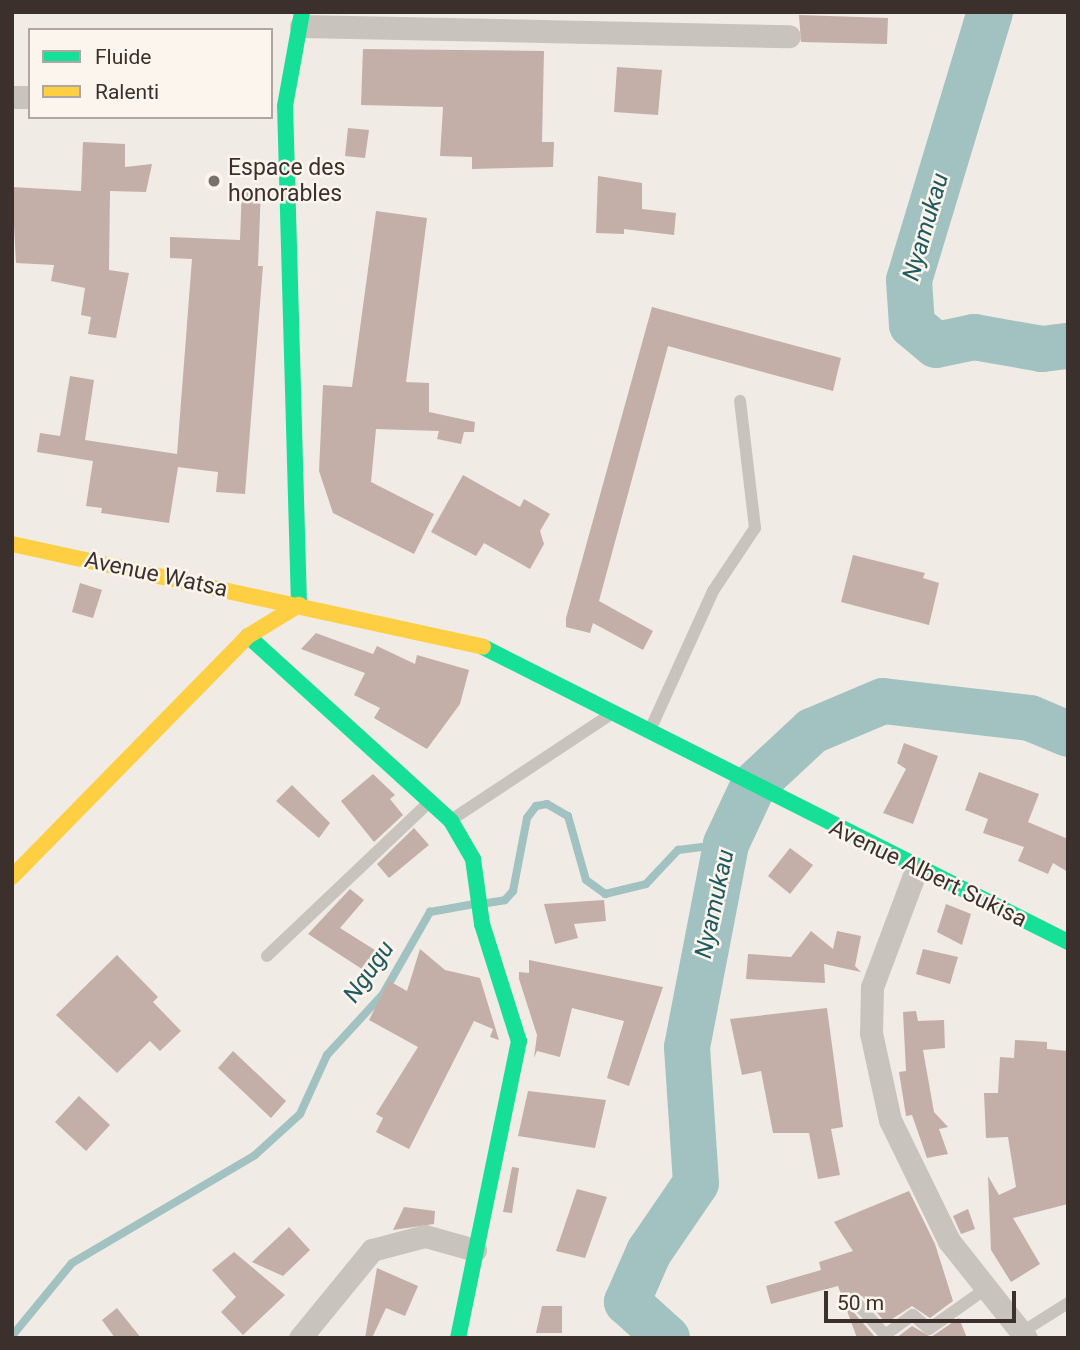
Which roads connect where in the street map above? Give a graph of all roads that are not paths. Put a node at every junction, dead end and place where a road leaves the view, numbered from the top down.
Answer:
1 (302, 19) edge
2 (614, 21) edge
3 (789, 36) dead end
4 (278, 106) edge
5 (740, 401) dead end
6 (12, 544) edge
7 (299, 605) junction
8 (248, 636) junction
9 (616, 711) junction
10 (650, 730) junction
11 (430, 801) junction
12 (451, 821) junction
13 (916, 870) junction
14 (12, 877) edge
15 (1068, 942) edge
16 (267, 956) dead end
17 (475, 1250) junction
18 (987, 1288) junction
19 (856, 1301) dead end
20 (1068, 1303) edge
21 (1024, 1335) edge
22 (300, 1338) edge
23 (458, 1338) edge

1 - 2 street
1 - 4 street
2 - 3 street
4 - 7 street
5 - 10 lane
6 - 7 street, Avenue Watsa
7 - 8 street
7 - 9 street, Avenue Watsa
8 - 11 street
8 - 14 street
9 - 10 street, Avenue Albert Sukisa
9 - 12 lane
10 - 13 street, Avenue Albert Sukisa
11 - 12 street
11 - 16 lane
12 - 17 street
13 - 15 street, Avenue Albert Sukisa
13 - 18 street
17 - 22 street
17 - 23 street
18 - 19 lane
18 - 21 street
20 - 21 lane

